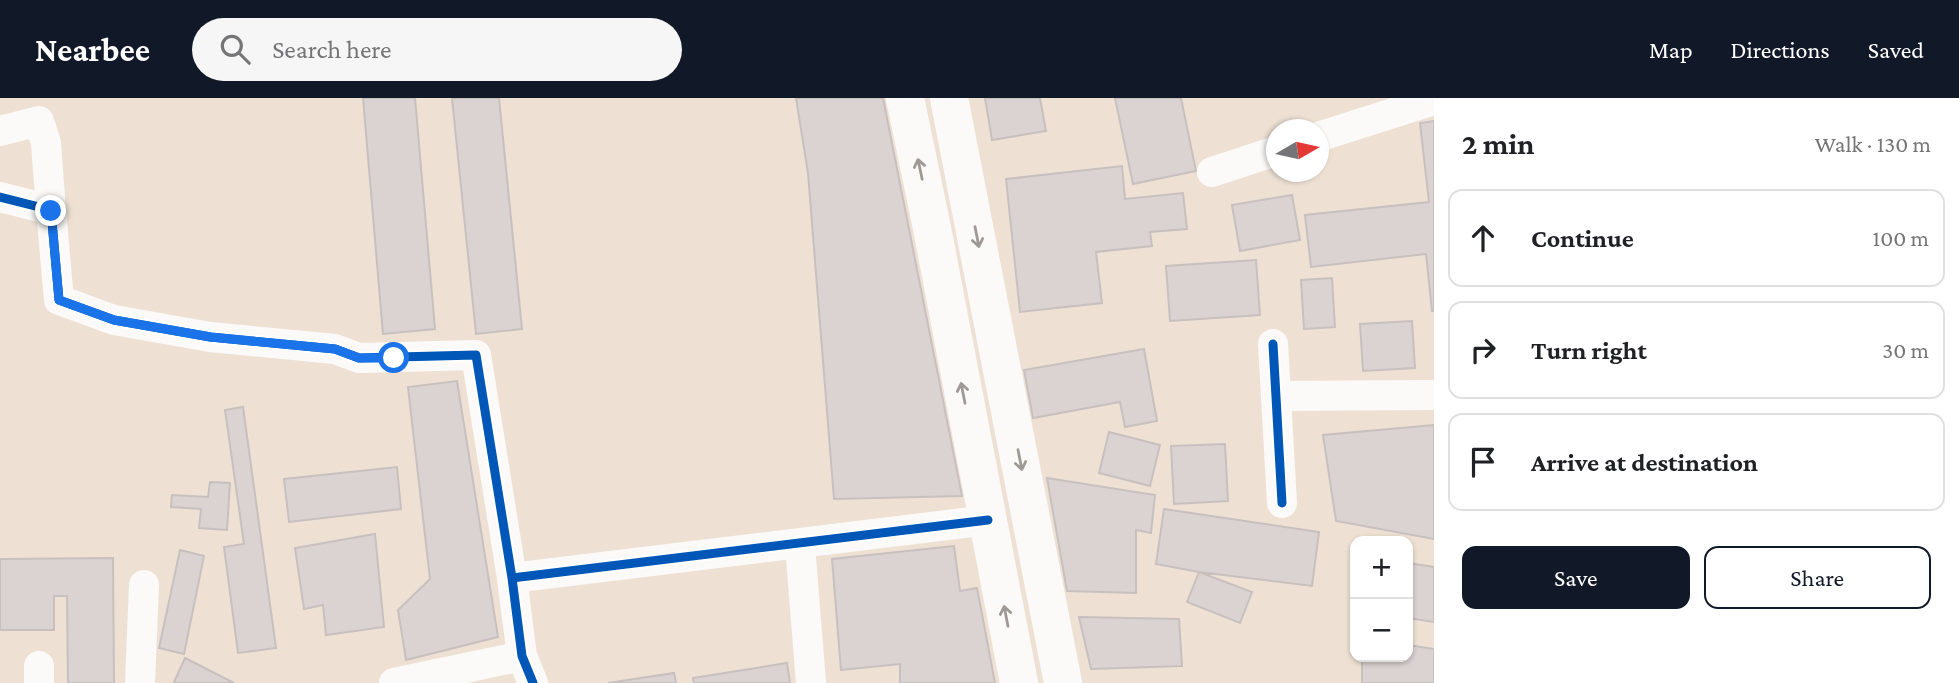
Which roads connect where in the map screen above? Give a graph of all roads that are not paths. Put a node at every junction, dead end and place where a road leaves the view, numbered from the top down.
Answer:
1 (905, 98) edge
2 (949, 98) edge
3 (1434, 100) edge
4 (0, 131) edge
5 (1329, 133) edge
6 (1266, 154) edge
7 (1212, 172) dead end
8 (0, 197) edge
9 (51, 211) junction
10 (1273, 344) dead end
11 (1276, 396) junction
12 (1434, 396) edge
13 (1282, 503) dead end
14 (988, 520) junction
15 (800, 545) junction
16 (512, 578) junction
17 (144, 585) dead end
18 (527, 669) edge
19 (140, 683) edge
20 (394, 683) edge
21 (811, 683) edge
22 (1019, 683) edge
23 (1063, 683) edge

14 -> 1 main road
2 -> 23 main road
3 - 5 street
4 - 9 street
6 - 7 street
8 - 9 street
9 - 16 street
10 - 11 street
11 - 12 street
11 - 13 street
14 - 15 street
22 -> 14 main road
15 - 16 street
15 - 21 street
16 - 18 street
17 - 19 street
18 - 20 street

